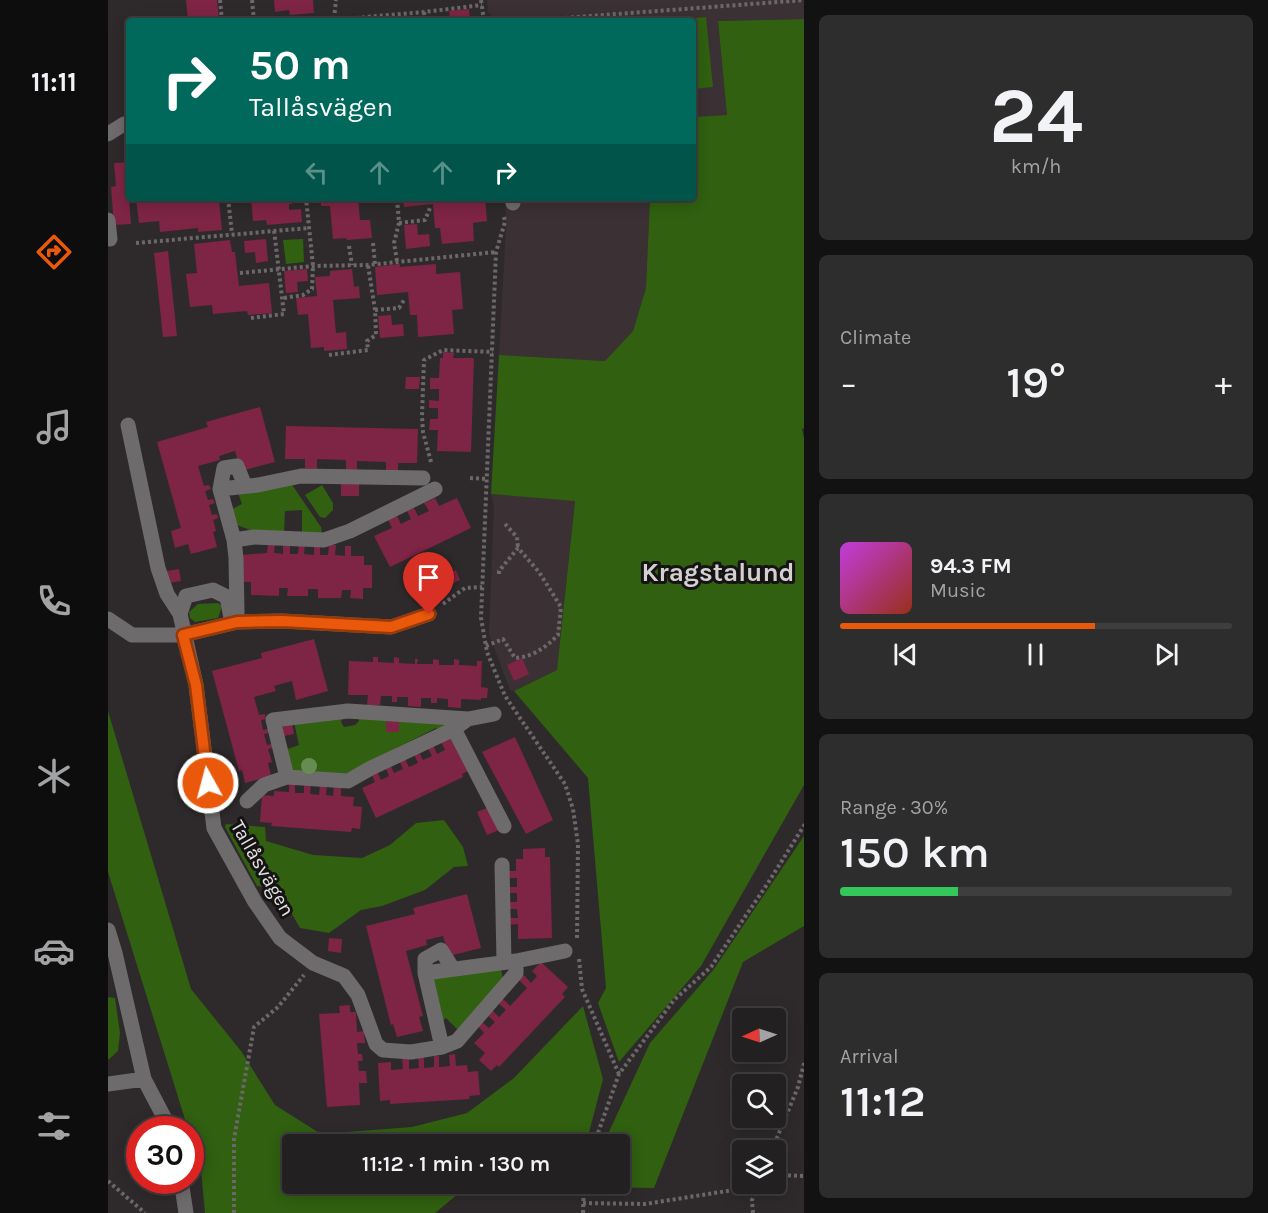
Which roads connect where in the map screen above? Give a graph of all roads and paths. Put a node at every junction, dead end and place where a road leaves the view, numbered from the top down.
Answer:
1 (220, 0) edge
2 (252, 0) edge
3 (336, 0) edge
4 (804, 0) edge
5 (482, 2) edge
6 (424, 12) junction
7 (222, 18) edge
8 (254, 18) edge
9 (334, 18) edge
10 (347, 18) edge
11 (425, 18) edge
12 (484, 18) edge
13 (563, 18) edge
14 (126, 124) edge
15 (108, 134) edge
16 (228, 201) edge
17 (306, 201) edge
18 (398, 201) edge
19 (510, 204) edge
20 (430, 208) dead end
21 (108, 220) edge
22 (399, 223) junction
23 (309, 228) junction
24 (274, 230) junction
25 (232, 234) junction
26 (110, 239) dead end
27 (136, 243) dead end
28 (373, 243) dead end
29 (349, 246) dead end
30 (496, 252) junction
31 (397, 261) junction
32 (375, 264) junction
33 (352, 265) junction
34 (368, 265) junction
35 (313, 267) junction
36 (279, 269) junction
37 (240, 273) dead end
38 (284, 298) junction
39 (404, 300) dead end
40 (375, 310) junction
41 (251, 318) dead end
42 (493, 352) junction
43 (329, 355) dead end
44 (128, 425) dead end
45 (431, 462) dead end
46 (423, 478) dead end
47 (470, 478) dead end
48 (488, 479) junction
49 (435, 489) dead end
50 (505, 524) dead end
51 (234, 540) junction
52 (518, 548) junction
53 (499, 576) dead end
54 (482, 588) junction
55 (180, 614) junction
56 (429, 614) joint
57 (108, 619) edge
58 (235, 622) junction
59 (183, 635) junction
60 (486, 646) junction
61 (494, 714) dead end
62 (468, 719) junction
63 (454, 729) junction
64 (287, 777) junction
65 (247, 801) dead end
66 (804, 824) edge
67 (504, 825) dead end
68 (502, 865) dead end
69 (108, 930) edge
70 (574, 949) junction
71 (510, 961) junction
72 (313, 963) junction
73 (442, 1047) junction
74 (804, 1060) edge
75 (619, 1074) junction
76 (144, 1078) junction
77 (108, 1084) edge
78 (163, 1116) edge
79 (598, 1134) edge
80 (776, 1140) edge
81 (786, 1175) edge
82 (804, 1176) edge
83 (108, 1180) edge
84 (732, 1190) edge
85 (183, 1194) edge
86 (583, 1194) edge
87 (754, 1194) edge
88 (583, 1203) junction
89 (145, 1213) edge
90 (186, 1213) edge
91 (234, 1213) edge
92 (584, 1213) edge
93 (753, 1213) edge

1 - 7 path
2 - 8 path
3 - 9 path
4 - 13 path
5 - 6 path
5 - 12 path
6 - 10 path
6 - 11 path
14 - 15 street
16 - 25 path
17 - 23 path
18 - 22 path
19 - 30 path
20 - 22 path
21 - 26 street
22 - 31 path
23 - 24 path
23 - 35 path
24 - 25 path
24 - 36 path
25 - 27 path
28 - 32 path
29 - 33 path
30 - 31 path
30 - 42 path
31 - 32 path
32 - 34 path
33 - 34 path
33 - 35 path
34 - 40 path
35 - 36 path
35 - 38 path
36 - 37 path
36 - 38 path
38 - 41 path
39 - 40 path
40 - 43 path
42 - 45 path
42 - 48 path
44 - 55 street
46 - 51 street
47 - 48 path
48 - 54 path
49 - 51 street
50 - 52 path
51 - 58 street
52 - 53 path
52 - 60 path
54 - 56 path
54 - 60 path
55 - 58 street
55 - 59 street, Tallåsvägen
56 - 58 street
57 - 59 street
58 - 59 street
59 - 72 street, Tallåsvägen
60 - 70 path
61 - 62 street
62 - 63 street
62 - 64 street
63 - 64 street
63 - 67 street
64 - 65 street
66 - 75 path
68 - 71 street
69 - 76 street
70 - 71 street
70 - 75 path
71 - 73 street
71 - 73 street
72 - 73 street, Tallåsvägen
72 - 91 path
74 - 80 path
75 - 79 path
76 - 77 street
76 - 78 street
81 - 82 path
83 - 89 path
84 - 88 path
85 - 90 street
86 - 88 path
87 - 93 path
88 - 92 path

